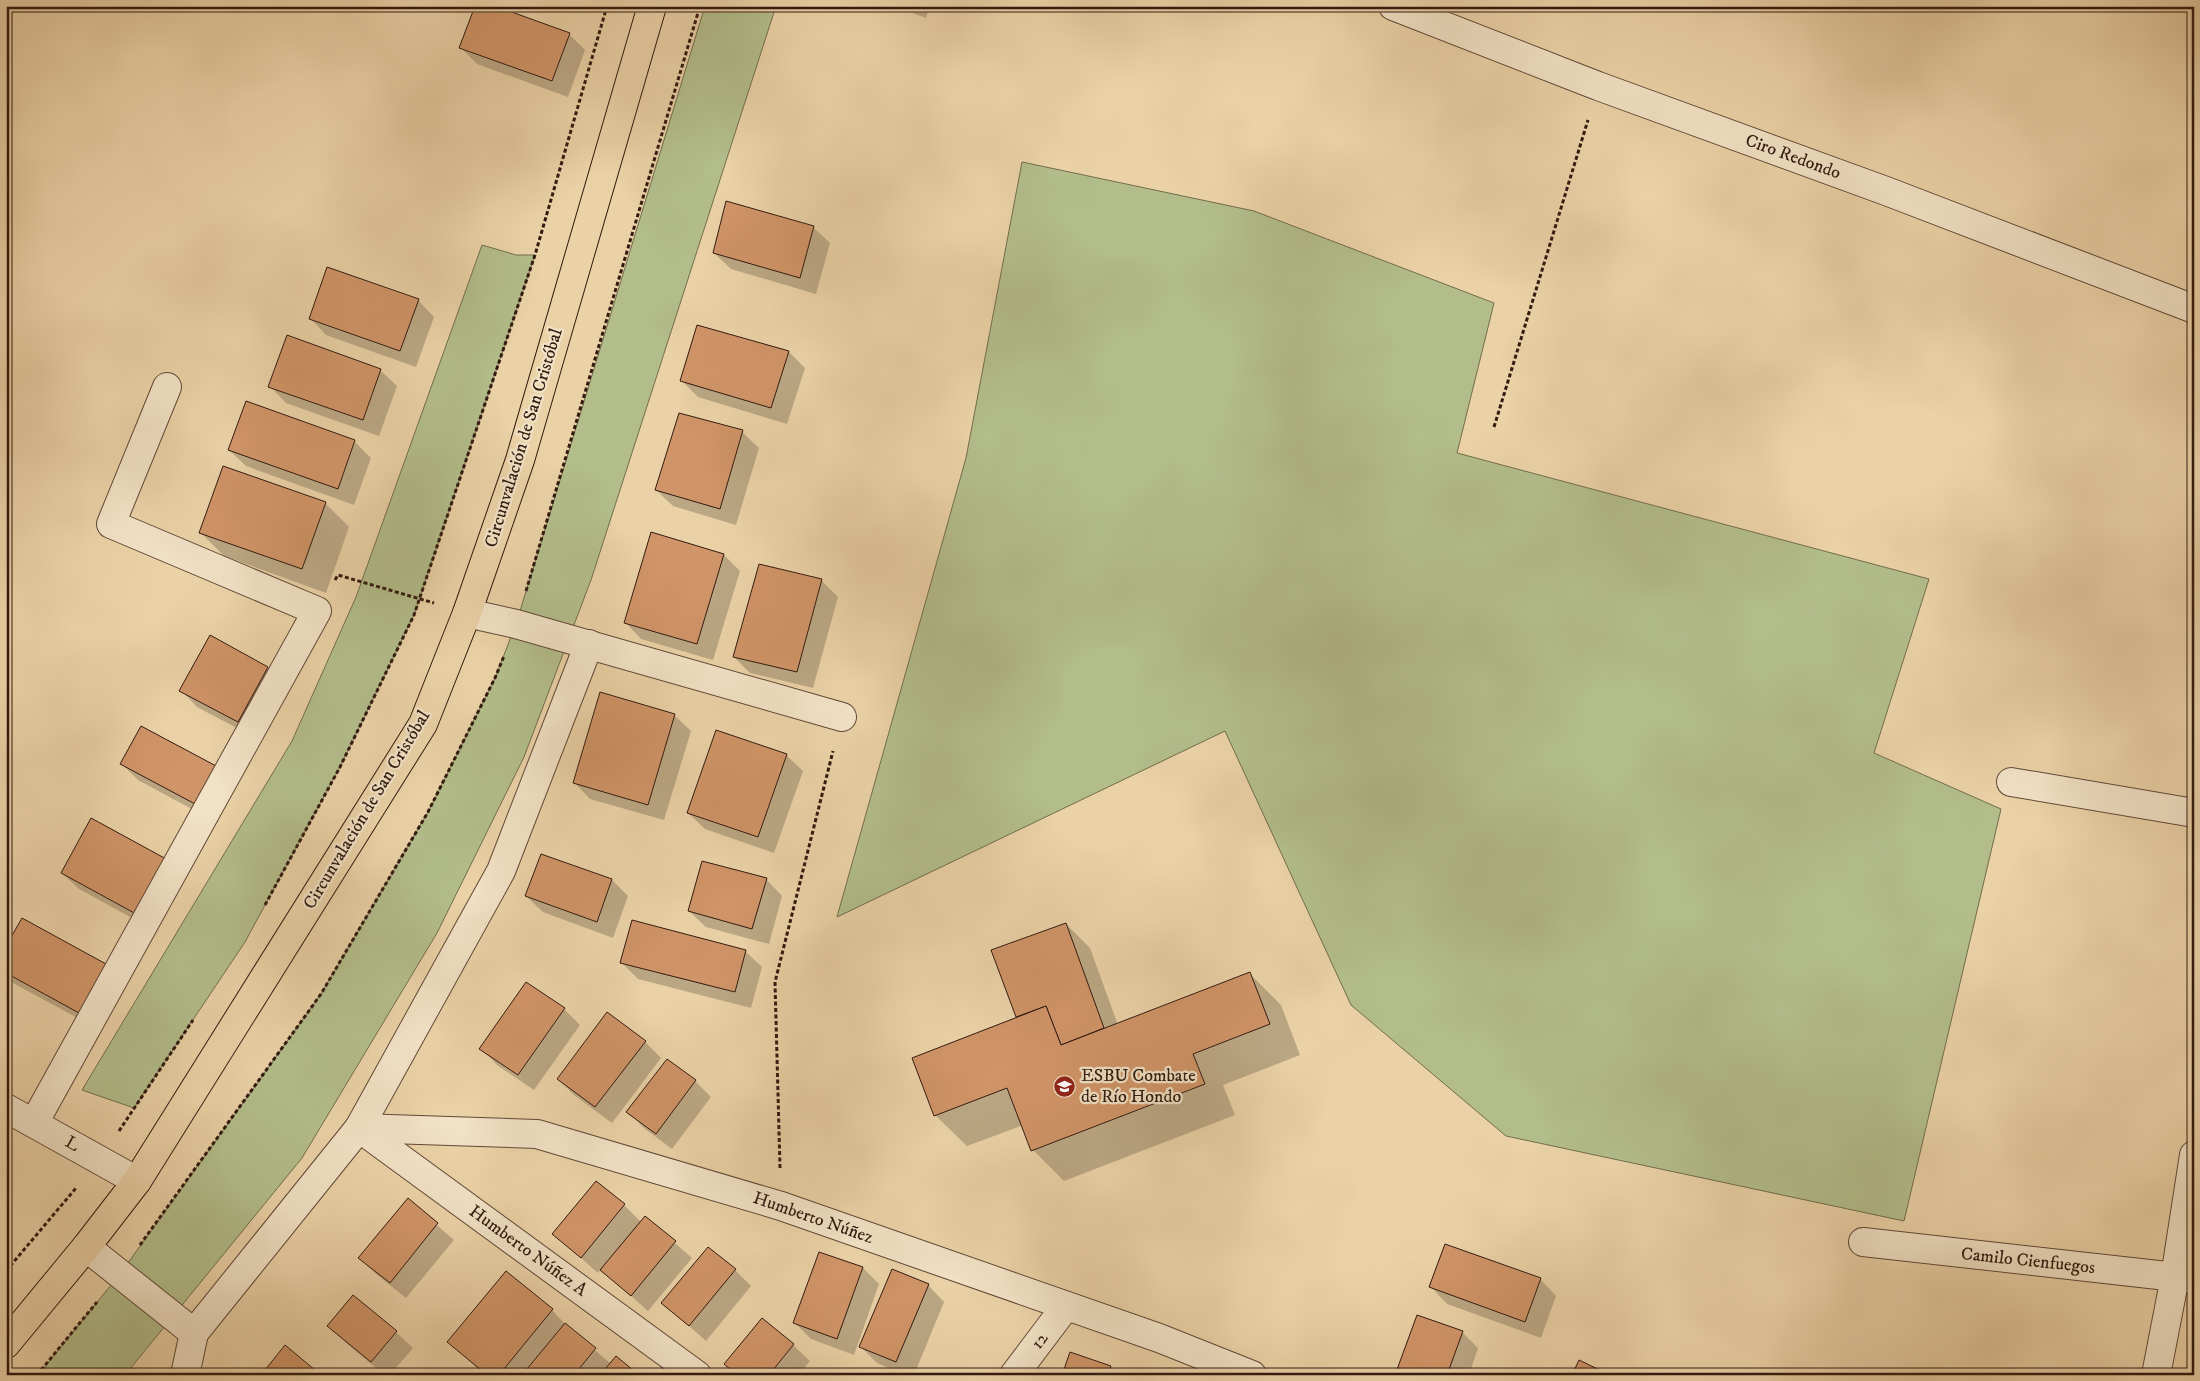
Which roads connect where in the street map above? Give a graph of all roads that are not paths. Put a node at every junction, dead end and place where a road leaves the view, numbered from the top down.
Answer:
1 (652, 6) edge
2 (1393, 6) edge
3 (2194, 309) edge
4 (167, 387) dead end
5 (467, 613) junction
6 (588, 644) junction
7 (842, 717) road end
8 (2011, 782) dead end
9 (2194, 813) edge
10 (6, 1108) edge
11 (34, 1123) junction
12 (359, 1128) junction
13 (2194, 1155) edge
14 (137, 1181) junction
15 (1863, 1242) dead end
16 (86, 1247) junction
17 (2184, 1278) edge
18 (1066, 1306) junction
19 (10, 1332) edge
20 (194, 1333) junction
21 (185, 1375) edge
22 (697, 1375) edge
23 (1014, 1375) edge
24 (1252, 1375) edge
25 (2156, 1375) edge

1 - 5 main road, Circunvalación de San Cristóbal
2 - 3 street, Ciro Redondo
4 - 11 street
5 - 6 street
5 - 14 main road, Circunvalación de San Cristóbal
6 - 7 street
6 - 12 street
8 - 9 street
10 - 11 street, L
11 - 14 street, L
12 - 18 street, Humberto Núñez
12 - 20 street
12 - 22 street, Humberto Núñez A
13 - 17 street
14 - 16 main road, Circunvalación de San Cristóbal
15 - 17 street, Camilo Cienfuegos
16 - 19 main road, Circunvalación de San Cristóbal
16 - 20 street
17 - 25 street
18 - 23 street, 12
18 - 24 street, Humberto Núñez
20 - 21 street

